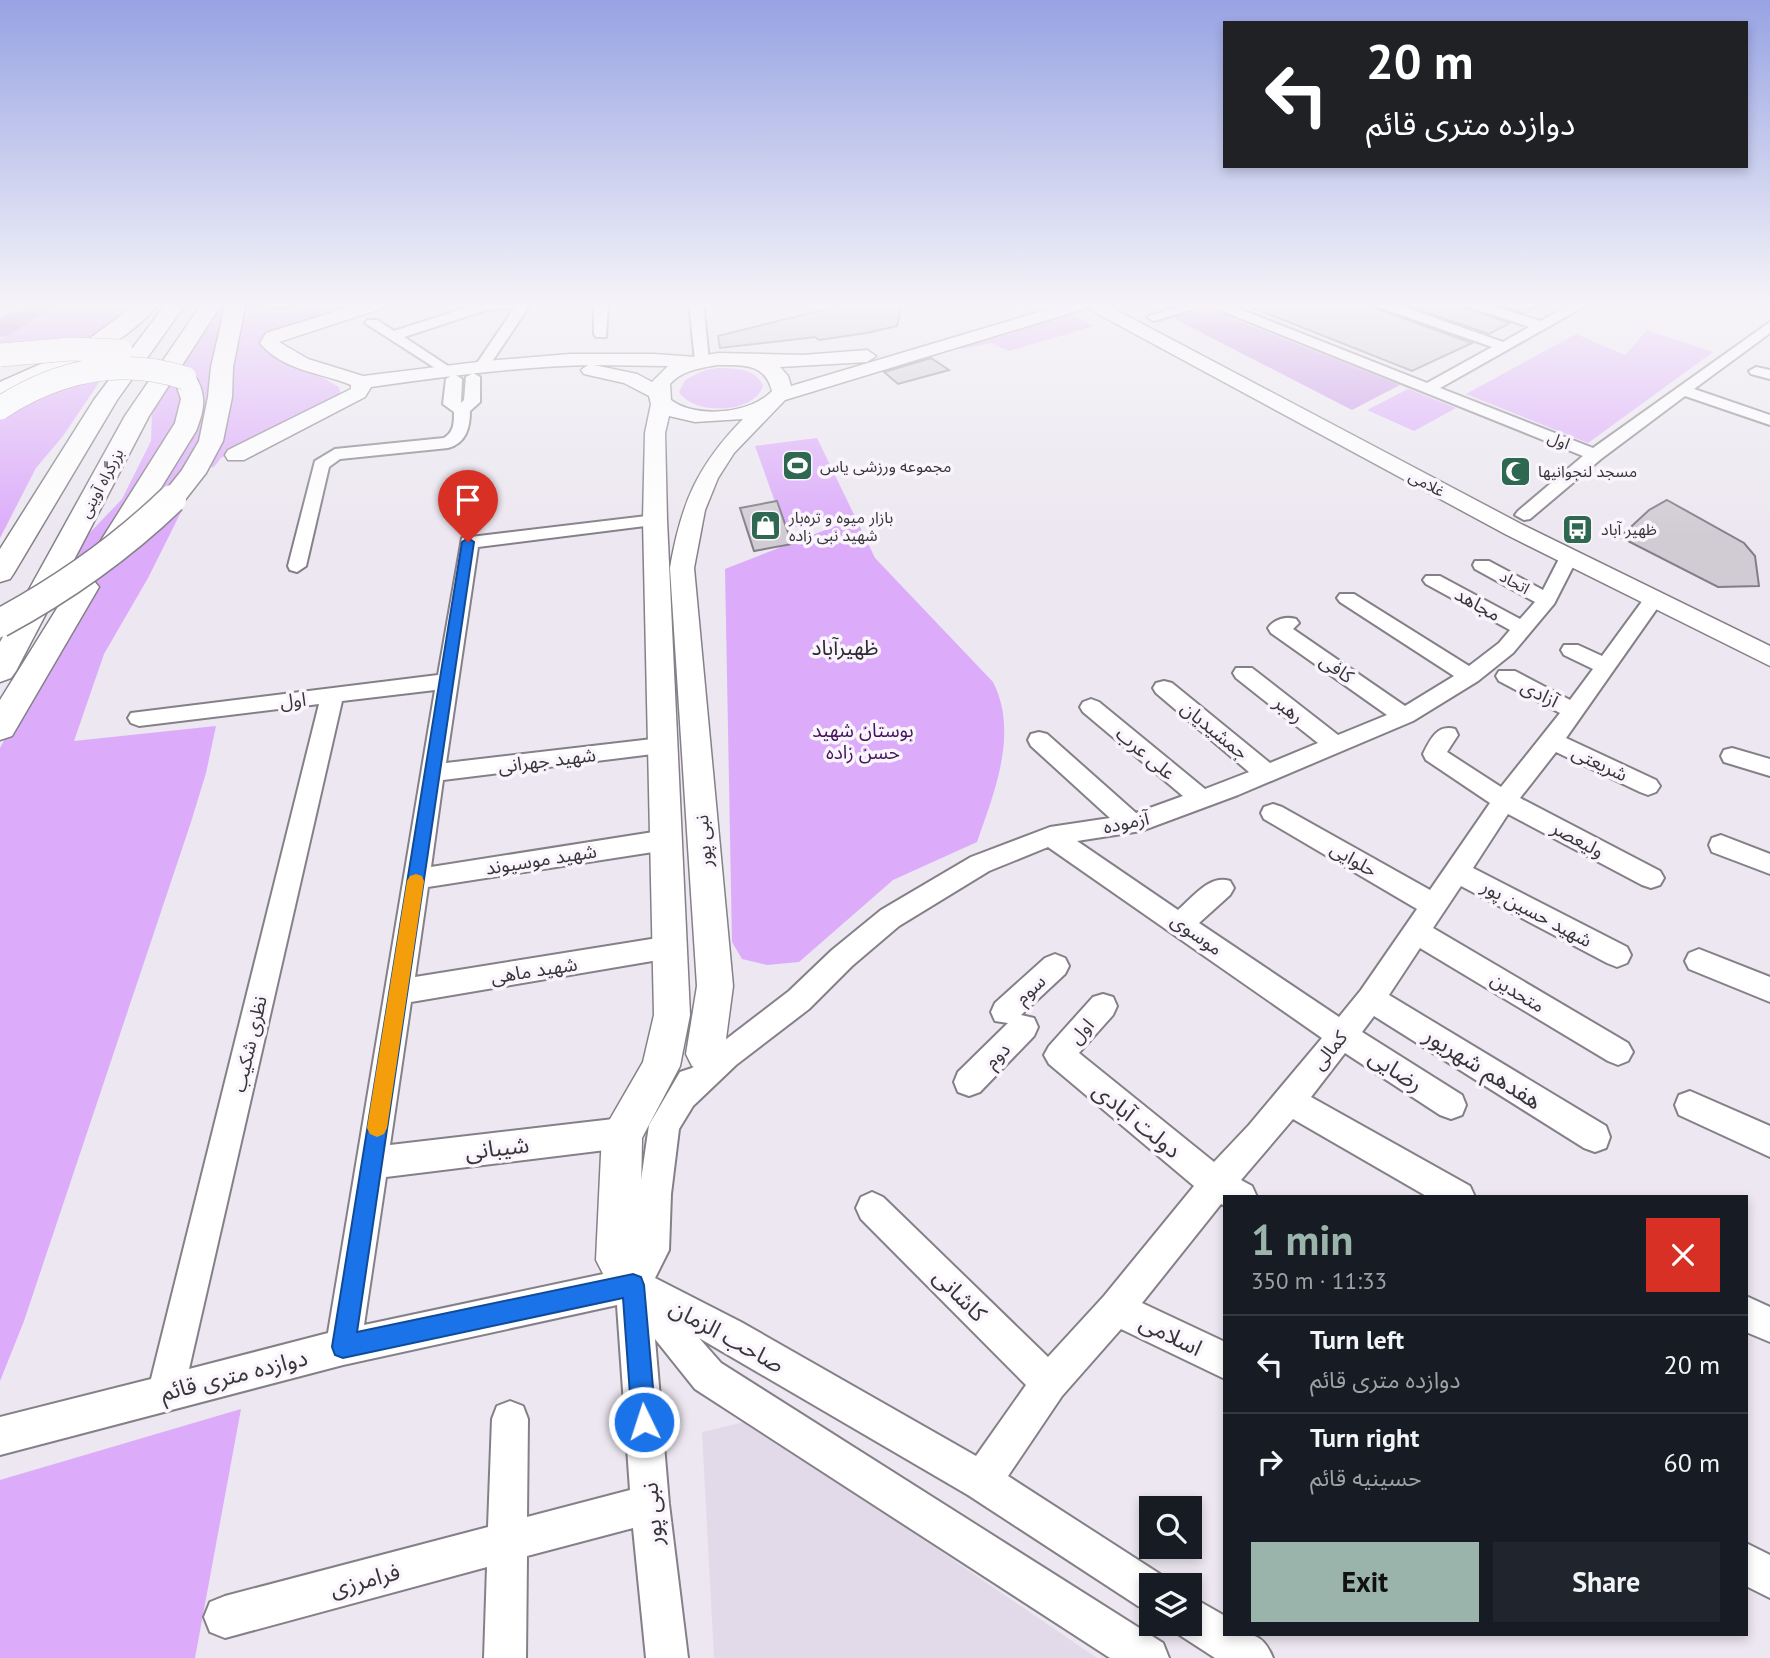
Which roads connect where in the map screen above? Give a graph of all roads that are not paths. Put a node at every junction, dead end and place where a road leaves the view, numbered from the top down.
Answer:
1 (25, 379) edge
2 (64, 379) edge
3 (120, 379) edge
4 (161, 379) edge
5 (186, 379) edge
6 (221, 379) edge
7 (343, 379) edge
8 (414, 379) edge
9 (461, 379) edge
10 (632, 379) edge
11 (664, 379) edge
12 (781, 379) edge
13 (842, 379) edge
14 (1235, 379) edge
15 (1267, 379) edge
16 (1407, 379) edge
17 (1445, 379) edge
18 (1697, 379) edge
19 (361, 386) junction
20 (1429, 388) junction
21 (1683, 390) junction
22 (0, 391) edge
23 (660, 397) junction
24 (773, 401) junction
25 (0, 408) edge
26 (1770, 420) edge
27 (236, 455) dead end
28 (1595, 455) junction
29 (1524, 515) junction
30 (655, 520) junction
31 (114, 542) dead end
32 (1569, 557) junction
33 (1482, 565) dead end
34 (297, 566) dead end
35 (0, 573) edge
36 (1433, 580) dead end
37 (84, 587) dead end
38 (1348, 598) dead end
39 (1547, 600) junction
40 (1653, 600) junction
41 (0, 622) edge
42 (1289, 623) dead end
43 (1523, 629) junction
44 (1571, 650) dead end
45 (1766, 652) edge
46 (1605, 666) junction
47 (0, 671) edge
48 (1244, 673) dead end
49 (1470, 676) junction
50 (1507, 676) dead end
51 (447, 681) junction
52 (1164, 688) dead end
53 (332, 696) junction
54 (1091, 707) dead end
55 (1573, 710) junction
56 (1405, 716) junction
57 (139, 718) dead end
58 (0, 728) edge
59 (1447, 735) dead end
60 (1040, 740) dead end
61 (1552, 741) junction
62 (1335, 745) junction
63 (661, 746) junction
64 (1732, 756) dead end
65 (1770, 768) edge
66 (433, 773) junction
67 (1266, 773) junction
68 (1648, 786) dead end
69 (1202, 799) junction
70 (1504, 801) junction
71 (1273, 813) dead end
72 (1132, 824) junction
73 (1050, 836) junction
74 (666, 840) junction
75 (1721, 845) dead end
76 (1770, 864) edge
77 (1457, 872) junction
78 (1651, 878) dead end
79 (416, 879) junction
80 (1221, 888) dead end
81 (1435, 906) junction
82 (1181, 923) junction
83 (1417, 932) junction
84 (670, 947) junction
85 (1617, 955) dead end
86 (1699, 961) dead end
87 (1055, 966) dead end
88 (1770, 990) edge
89 (398, 992) junction
90 (1371, 999) junction
91 (1102, 1006) dead end
92 (1015, 1019) joint
93 (1341, 1035) junction
94 (1618, 1052) dead end
95 (705, 1054) joint
96 (1059, 1055) joint
97 (969, 1082) dead end
98 (683, 1097) junction
99 (1288, 1100) junction
100 (1451, 1105) dead end
101 (1690, 1105) dead end
102 (622, 1133) junction
103 (1595, 1137) dead end
104 (1770, 1142) edge
105 (372, 1163) junction
106 (1228, 1191) edge
107 (1455, 1195) edge
108 (1223, 1196) edge
109 (872, 1208) dead end
110 (633, 1285) junction
111 (1116, 1308) junction
112 (1748, 1314) edge
113 (1770, 1325) edge
114 (343, 1347) junction
115 (1223, 1361) edge
116 (1049, 1383) junction
117 (166, 1392) junction
118 (510, 1419) dead end
119 (0, 1436) edge
120 (982, 1481) junction
121 (650, 1504) junction
122 (505, 1543) junction
123 (1748, 1564) edge
124 (1770, 1578) edge
125 (1139, 1584) edge
126 (225, 1617) dead end
127 (1202, 1625) edge
128 (505, 1658) edge
129 (667, 1658) edge
130 (1148, 1658) edge
131 (1252, 1658) edge

1 - 22 highway
2 - 25 highway, bridge
3 - 35 highway
4 - 47 highway, بزرگراه آوینی
5 - 31 highway
6 - 41 highway, bridge
7 - 19 main road
8 - 19 main road
9 - 34 street
10 - 23 main road
11 - 23 main road
12 - 24 main road
13 - 24 main road, نبی پور
14 - 32 main road, غلامی
15 - 29 main road, غلامی
16 - 20 street, اول
17 - 20 street
18 - 21 street
19 - 27 main road
20 - 28 street, اول
21 - 26 street
21 - 28 street
23 - 24 main road
23 - 30 main road, نبی پور
24 - 95 main road, نبی پور
28 - 29 street
29 - 45 main road, غلامی
30 - 51 street
30 - 63 main road, نبی پور
32 - 39 street, آزموده
32 - 40 main road, غلامی
33 - 39 street, اتحاد
36 - 43 street, مجاهد
37 - 58 highway
38 - 49 street
39 - 43 street, آزموده
40 - 45 main road, غلامی
40 - 46 street, کمالی
42 - 56 street, کافی
43 - 49 street, آزموده
44 - 46 street
46 - 55 street, کمالی
48 - 62 street, رهبر
49 - 56 street, آزموده
50 - 55 street, آزادی
51 - 53 street, اول
51 - 66 street
52 - 67 street, جمشیدیان
53 - 57 street, اول
53 - 117 street, نظری شکیب
54 - 69 street, علی عرب
55 - 61 street, کمالی
56 - 62 street, آزموده
59 - 70 street, ولیعصر
60 - 72 street
61 - 68 street, شریعتی
61 - 70 street, کمالی
62 - 67 street, آزموده
63 - 66 street, شهید جهرانی
63 - 74 main road, نبی پور
64 - 65 street
66 - 79 street
67 - 69 street, آزموده
69 - 72 street, آزموده
70 - 77 street, کمالی
70 - 78 street, ولیعصر
71 - 81 street, حلوایی
72 - 73 street, آزموده
73 - 82 street, موسوی
73 - 98 street, آزموده
74 - 79 street, شهید موسیوند
74 - 84 main road, نبی پور
75 - 76 street
77 - 81 street, کمالی
77 - 85 street, شهید حسین پور
79 - 89 street
80 - 82 street
81 - 83 street, کمالی
82 - 93 street, موسوی
83 - 90 street, کمالی
83 - 94 street, متحدین
84 - 89 street, شهید ماهی
84 - 102 main road, نبی پور
86 - 88 street
87 - 92 street, سوم
89 - 105 street
90 - 93 street, کمالی
90 - 103 street, هفدهم شهریور
91 - 96 street, اول
92 - 97 street, دوم
93 - 99 street, کمالی
93 - 100 street, رضایی
95 - 98 street, نبی پور
96 - 106 street, دولت آبادی
98 - 110 street, نبی پور
99 - 106 street, کمالی
99 - 107 street
101 - 104 street
102 - 105 street, شیبانی
102 - 110 main road, نبی پور
105 - 114 street
108 - 111 street, کمالی
109 - 116 street, کاشانی
110 - 114 street, دوازده متری قائم
110 - 120 street, صاحب الزمان
110 - 121 street, نبی پور
110 - 130 street, صاحب الزمان
111 - 115 street, اسلامی
111 - 116 street, کمالی
112 - 113 street
114 - 117 street, دوازده متری قائم
116 - 120 street, کمالی
117 - 119 street, دوازده متری قائم
118 - 122 street
120 - 125 street, صاحب الزمان
121 - 122 street, فرامرزی
121 - 129 street, نبی پور
122 - 126 street, فرامرزی
122 - 128 street
123 - 124 street
127 - 131 street

